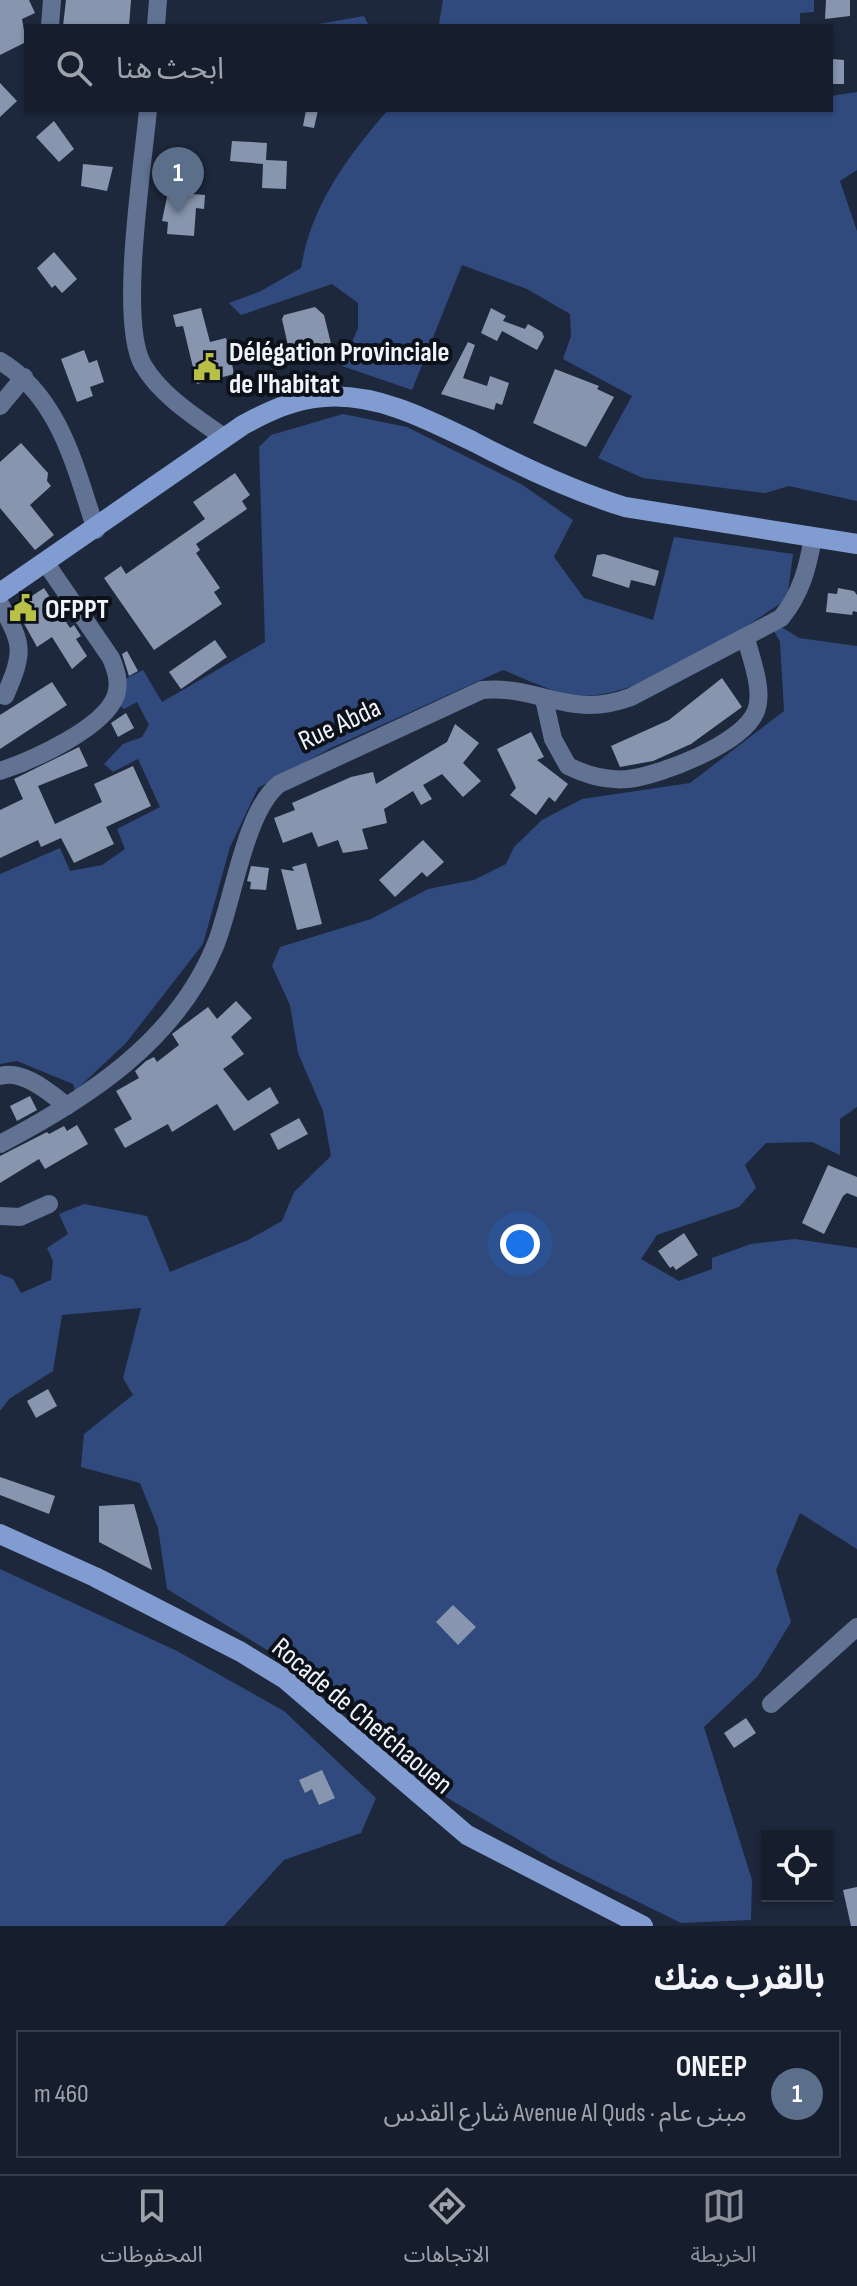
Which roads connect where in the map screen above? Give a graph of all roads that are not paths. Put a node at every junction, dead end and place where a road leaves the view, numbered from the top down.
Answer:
1 (52, 0) edge
2 (158, 0) edge
3 (50, 24) edge
4 (156, 24) edge
5 (148, 112) edge
6 (0, 361) edge
7 (24, 377) junction
8 (0, 406) edge
9 (225, 438) junction
10 (96, 530) junction
11 (813, 537) junction
12 (857, 544) edge
13 (45, 562) junction
14 (0, 593) edge
15 (0, 604) edge
16 (746, 638) junction
17 (5, 696) dead end
18 (544, 699) junction
19 (0, 771) edge
20 (0, 1076) edge
21 (67, 1106) junction
22 (0, 1144) edge
23 (49, 1204) dead end
24 (0, 1216) edge
25 (0, 1534) edge
26 (857, 1627) edge
27 (771, 1704) dead end
28 (643, 1926) edge

1 - 3 street
2 - 4 street
5 - 9 street
6 - 7 street
7 - 8 street
7 - 10 street
9 - 10 street
9 - 11 street
10 - 13 street
11 - 12 street
11 - 16 street, Rue Abda
13 - 14 street
13 - 19 street
15 - 17 street
16 - 18 street, Rue Abda
16 - 18 street
18 - 21 street, Rue Abda
20 - 21 street
21 - 22 street, Rue Abda
23 - 24 street
25 - 28 street, Rocade de Chefchaouen
26 - 27 street

